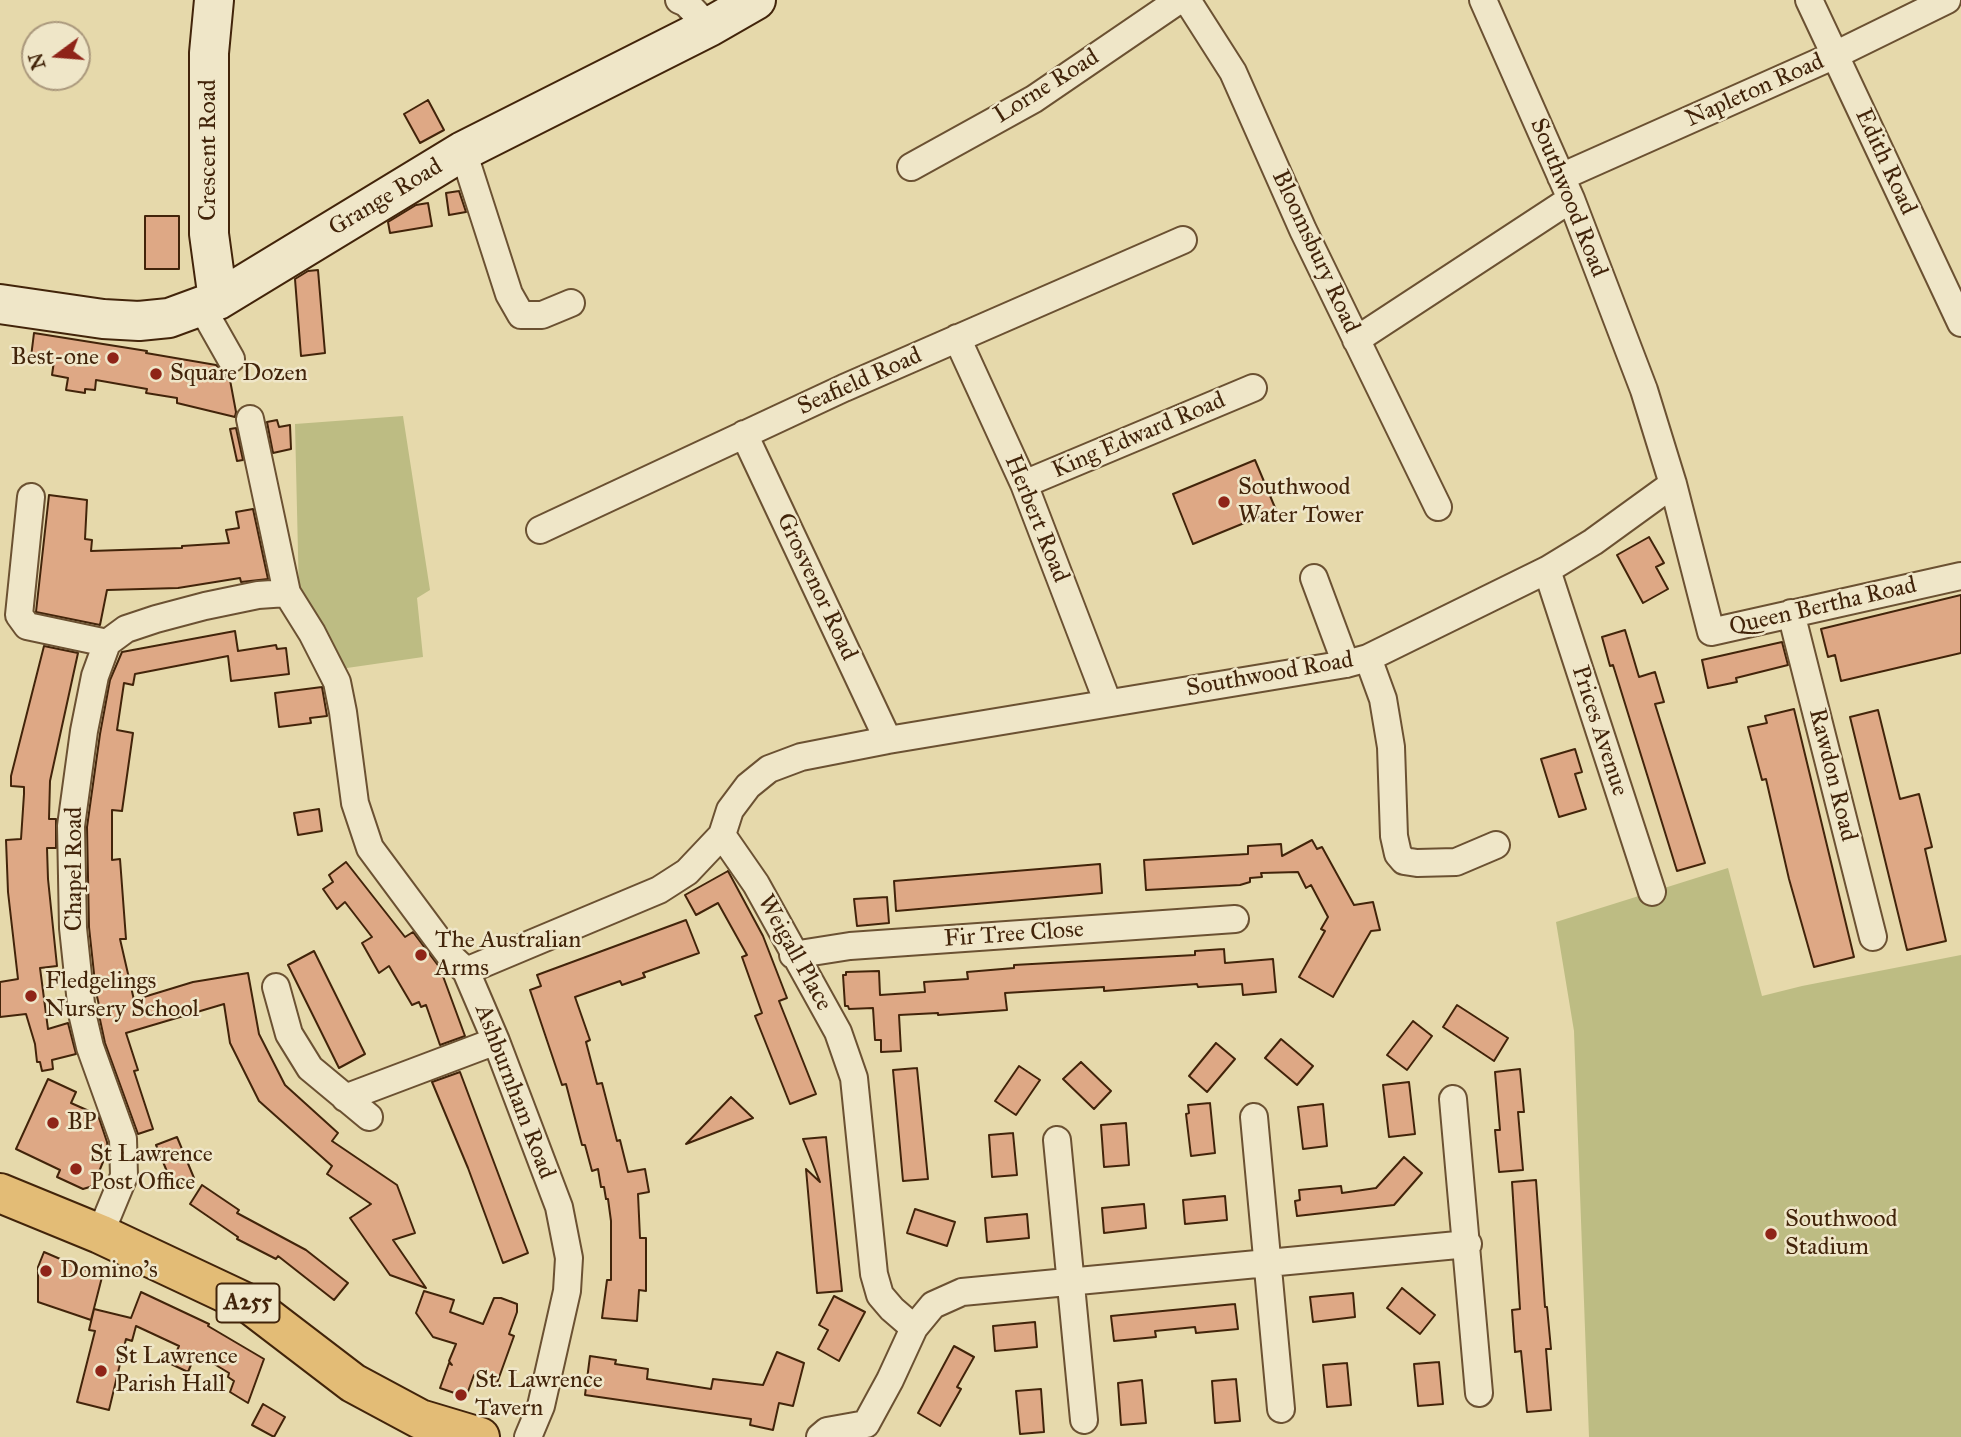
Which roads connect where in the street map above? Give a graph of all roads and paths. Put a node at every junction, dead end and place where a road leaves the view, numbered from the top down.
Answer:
1 (214, 0) edge
2 (679, 0) edge
3 (756, 0) edge
4 (1483, 0) edge
5 (1809, 0) edge
6 (1948, 0) edge
7 (1176, 1) edge
8 (709, 27) junction
9 (1835, 55) junction
10 (463, 151) junction
11 (911, 167) dead end
12 (1566, 188) junction
13 (1183, 240) dead end
14 (210, 303) junction
15 (571, 303) dead end
16 (0, 304) edge
17 (1961, 323) edge
18 (957, 338) junction
19 (1356, 340) junction
20 (232, 359) dead end
21 (1253, 388) dead end
22 (250, 419) dead end
23 (744, 434) junction
24 (1024, 484) junction
25 (1673, 484) junction
26 (31, 497) dead end
27 (1438, 507) dead end
28 (540, 530) dead end
29 (1547, 570) junction
30 (1961, 576) edge
31 (1314, 578) dead end
32 (287, 593) junction
33 (1791, 613) junction
34 (107, 643) junction
35 (1357, 661) junction
36 (1108, 703) junction
37 (888, 740) junction
38 (722, 835) junction
39 (1496, 845) dead end
40 (1405, 861) junction
41 (1377, 862) dead end
42 (1652, 892) dead end
43 (1235, 919) dead end
44 (1873, 937) dead end
45 (793, 955) junction
46 (466, 971) junction
47 (276, 987) dead end
48 (496, 1041) junction
49 (345, 1098) junction
50 (1453, 1100) dead end
51 (369, 1117) dead end
52 (1254, 1117) dead end
53 (1056, 1139) dead end
54 (0, 1193) edge
55 (100, 1234) junction
56 (1468, 1244) junction
57 (1268, 1263) junction
58 (1071, 1281) junction
59 (914, 1328) junction
60 (1479, 1393) dead end
61 (1281, 1409) dead end
62 (1084, 1420) dead end
63 (869, 1430) edge
64 (480, 1437) edge
65 (528, 1437) edge
66 (820, 1437) edge

1 - 14 street, Crescent Road
2 - 8 street
3 - 8 street, Grange Road
4 - 12 street, Southwood Road
5 - 9 street, Edith Road
6 - 9 street, Napleton Road
7 - 11 street, Lorne Road
7 - 19 street, Bloomsbury Road
8 - 10 street, Grange Road
9 - 12 street, Napleton Road
9 - 17 street, Edith Road
10 - 14 street, Grange Road
10 - 15 street
12 - 19 street, Napleton Road
12 - 25 street, Southwood Road
13 - 18 street, Seafield Road
14 - 16 street, Grange Road
14 - 20 street
18 - 23 street, Seafield Road
18 - 24 street, Herbert Road
19 - 27 street, Bloomsbury Road
21 - 24 street, King Edward Road
22 - 32 street, Ashburnham Road
23 - 28 street, Seafield Road
23 - 37 street, Grosvenor Road
24 - 36 street, Herbert Road
25 - 29 street, Southwood Road
25 - 33 street, Queen Bertha Road
26 - 34 street
29 - 35 street, Southwood Road
29 - 42 street, Prices Avenue
30 - 33 street, Queen Bertha Road
31 - 35 street
32 - 34 street
32 - 46 street, Ashburnham Road
33 - 44 street, Rawdon Road
34 - 55 street, Chapel Road
35 - 36 street, Southwood Road
35 - 40 street
36 - 37 street, Southwood Road
37 - 38 street, Southwood Road
38 - 45 street, Weigall Place
38 - 46 street, Southwood Road
39 - 40 street
40 - 41 street
43 - 45 street, Fir Tree Close
45 - 59 street, Weigall Place
46 - 48 street, Ashburnham Road
47 - 49 street
48 - 49 street
48 - 65 street, Ashburnham Road
49 - 51 street
50 - 56 street
52 - 57 street
53 - 58 street
54 - 55 main road, A255
55 - 64 main road, A255
56 - 57 street
56 - 60 street
57 - 58 street
57 - 61 street
58 - 59 street
58 - 62 street
59 - 63 street
63 - 66 street

